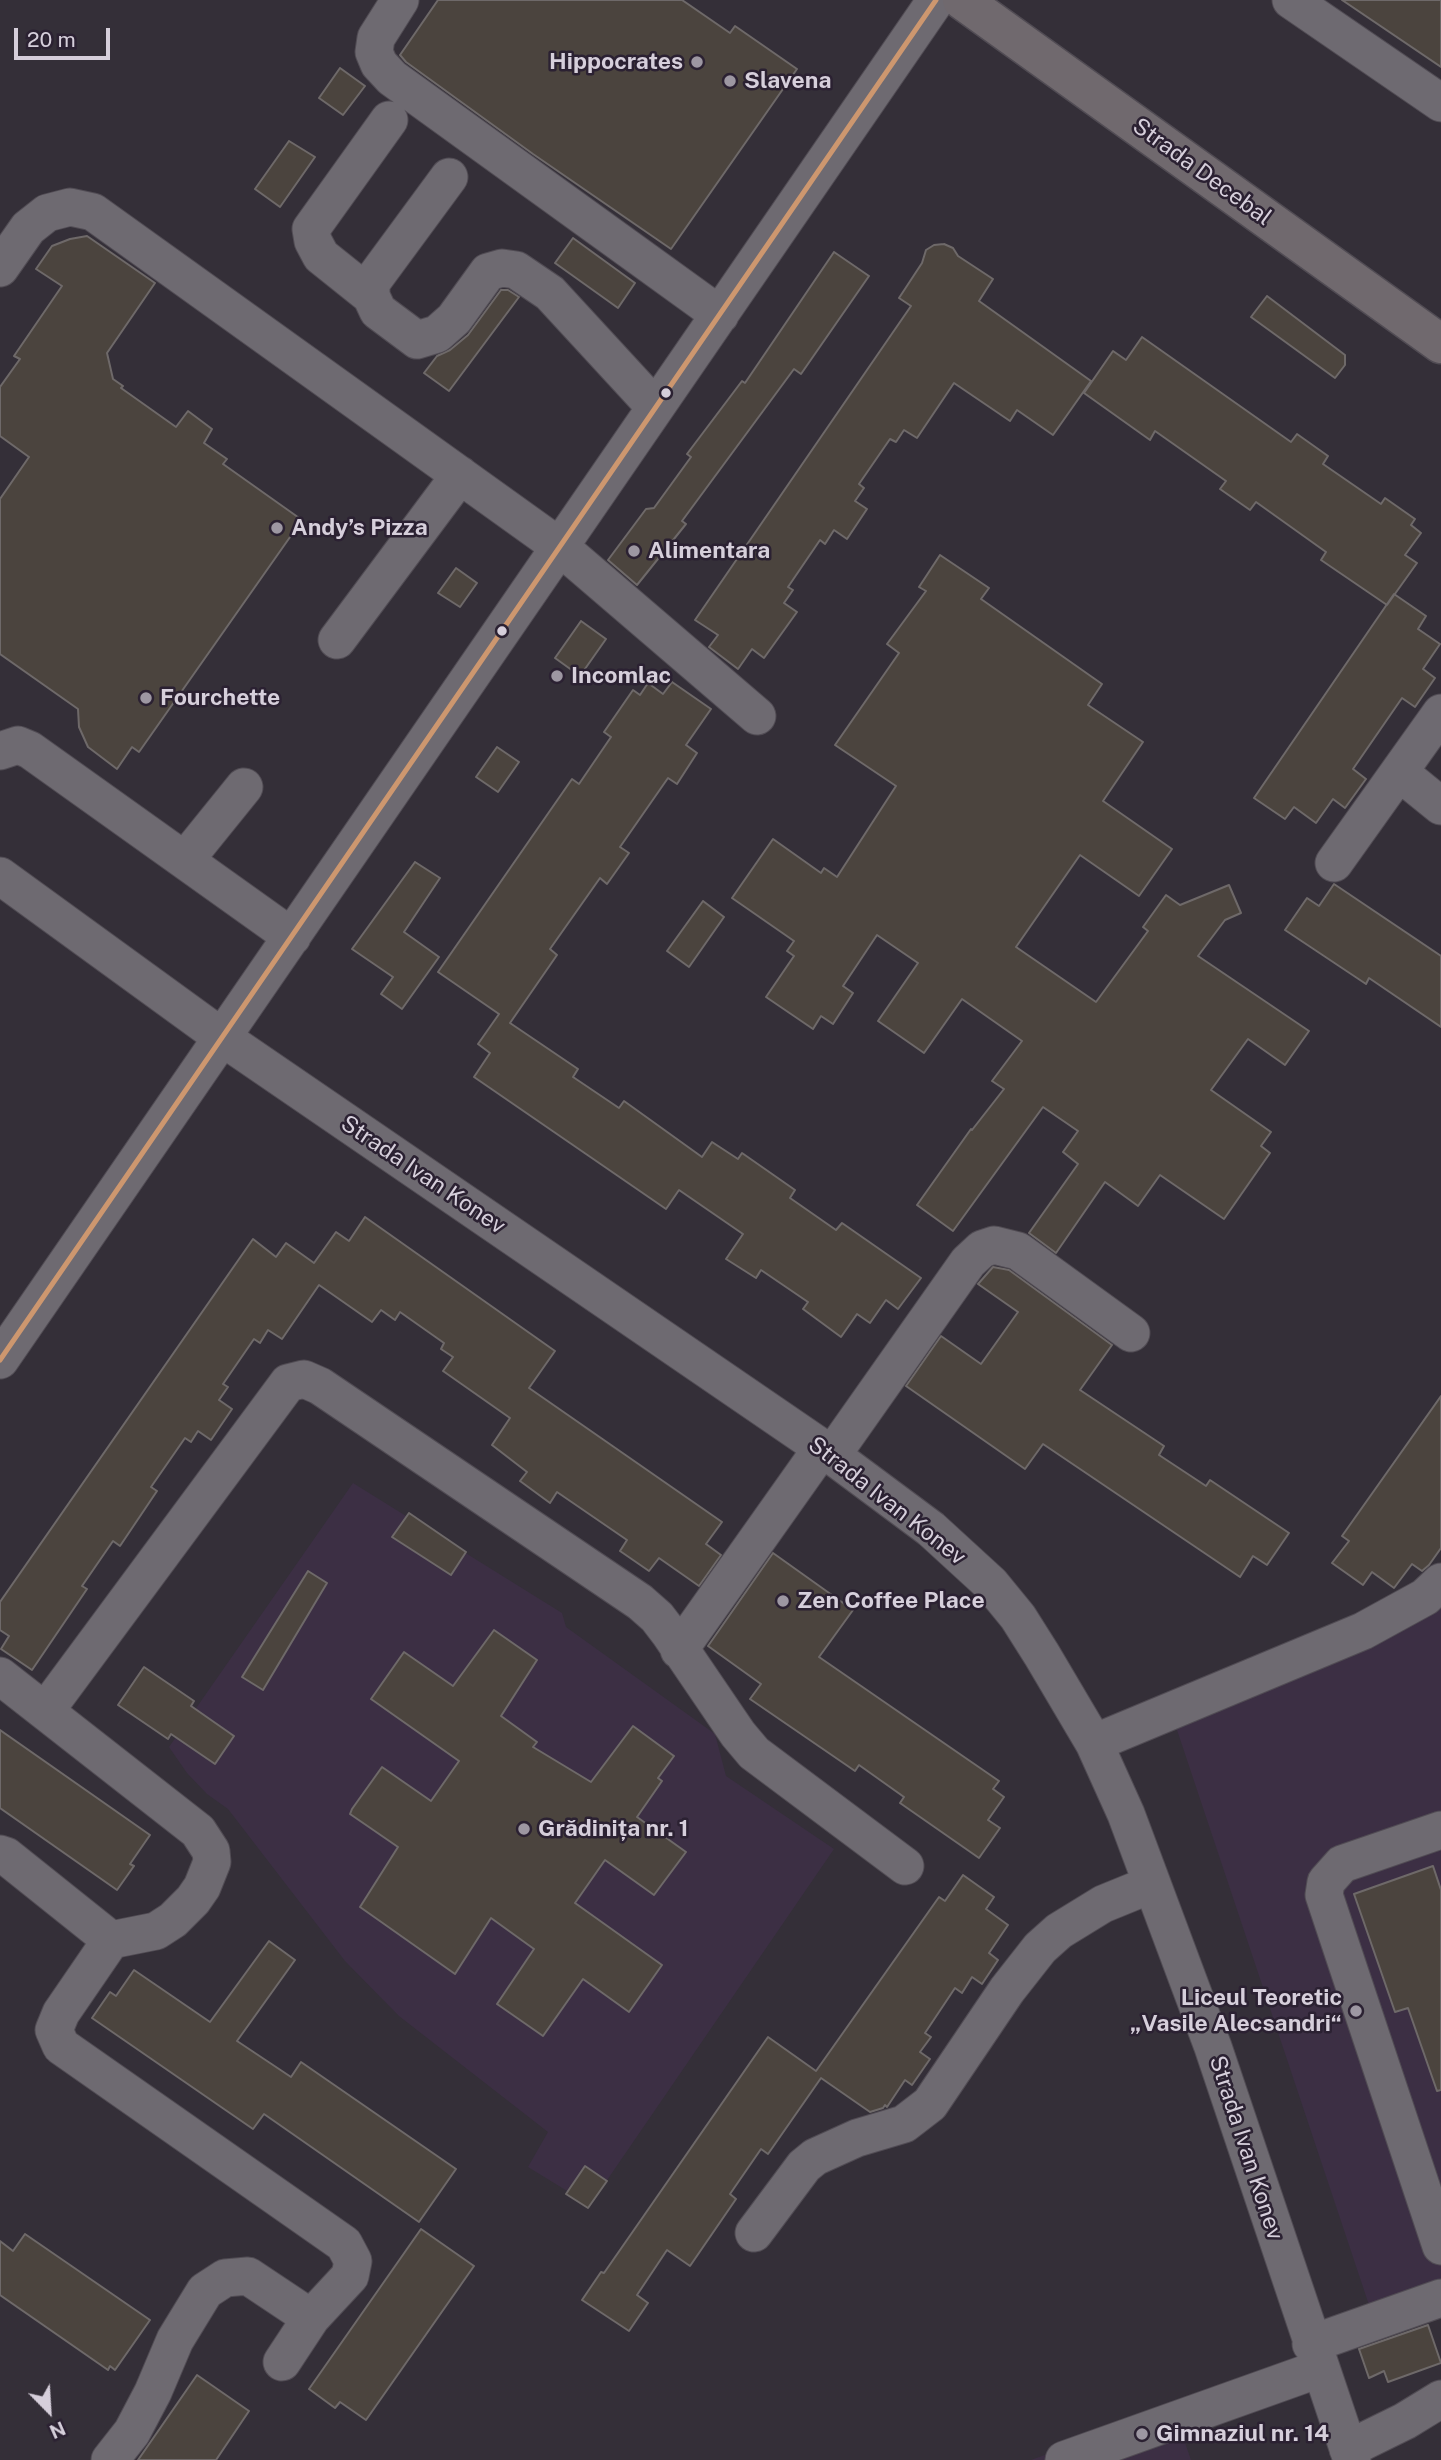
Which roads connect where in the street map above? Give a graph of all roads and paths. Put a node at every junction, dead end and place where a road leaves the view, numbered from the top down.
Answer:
1 (400, 0) edge
2 (936, 0) edge
3 (962, 0) edge
4 (1292, 0) edge
5 (1441, 103) edge
6 (388, 120) dead end
7 (449, 177) dead end
8 (0, 268) edge
9 (371, 296) junction
10 (720, 315) junction
11 (1441, 344) edge
12 (655, 407) junction
13 (460, 475) junction
14 (560, 547) junction
15 (337, 640) dead end
16 (1441, 713) edge
17 (758, 716) dead end
18 (0, 751) edge
19 (1399, 772) junction
20 (244, 787) dead end
21 (1441, 806) edge
22 (185, 860) junction
23 (1334, 863) dead end
24 (0, 876) edge
25 (292, 937) junction
26 (223, 1038) junction
27 (1131, 1333) dead end
28 (0, 1360) edge
29 (827, 1451) junction
30 (1441, 1581) edge
31 (679, 1650) junction
32 (0, 1676) edge
33 (46, 1710) junction
34 (1094, 1742) junction
35 (1441, 1830) edge
36 (0, 1854) edge
37 (905, 1866) dead end
38 (1152, 1884) junction
39 (111, 1940) junction
40 (754, 2233) dead end
41 (1441, 2246) edge
42 (1441, 2298) edge
43 (311, 2318) junction
44 (1315, 2357) junction
45 (282, 2362) dead end
46 (1441, 2399) edge
47 (1350, 2455) edge
48 (110, 2460) edge
49 (1064, 2460) edge

1 - 10 street
2 - 10 street
3 - 11 main road, Strada Decebal
4 - 5 street
6 - 9 street
7 - 9 street
8 - 13 street
9 - 12 street
10 - 12 street
12 - 14 street
13 - 14 street
13 - 15 street
14 - 17 street
14 - 25 street
16 - 19 street
18 - 22 street
19 - 21 street
19 - 23 street
20 - 22 street
22 - 25 street
24 - 26 street, Strada Ivan Konev
25 - 26 street
26 - 28 street
26 - 29 street, Strada Ivan Konev
27 - 29 street
29 - 31 street
29 - 34 street, Strada Ivan Konev
30 - 34 street
31 - 33 street
31 - 37 street
32 - 33 street
33 - 39 street
34 - 38 street, Strada Ivan Konev
35 - 41 street
36 - 39 street
38 - 40 street
38 - 44 street, Strada Ivan Konev
39 - 43 street
42 - 44 street
43 - 45 street
43 - 48 street
44 - 47 street, Strada Ivan Konev
44 - 49 street
46 - 47 street

